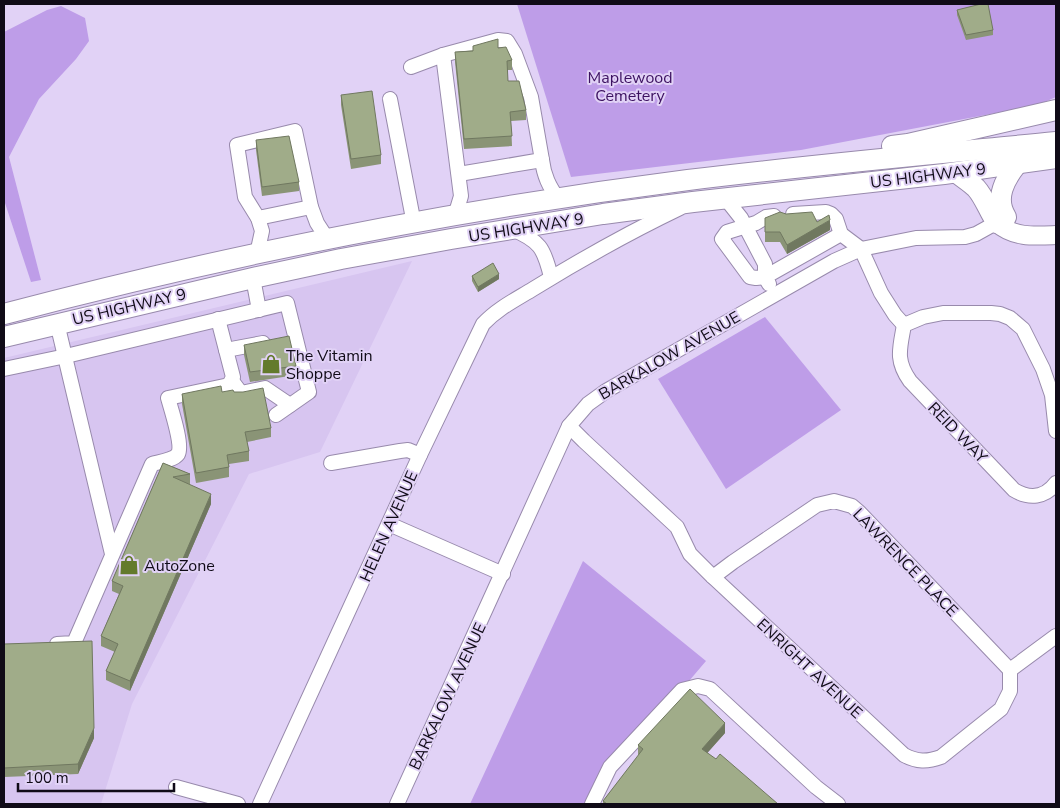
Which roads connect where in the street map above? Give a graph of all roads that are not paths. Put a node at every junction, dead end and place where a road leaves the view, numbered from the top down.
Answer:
1 (443, 55) junction
2 (411, 67) dead end
3 (390, 99) dead end
4 (1056, 110) edge
5 (1056, 142) edge
6 (1056, 158) edge
7 (542, 160) junction
8 (1017, 164) junction
9 (796, 167) junction
10 (957, 173) junction
11 (459, 174) junction
12 (558, 199) junction
13 (726, 199) junction
14 (693, 202) junction
15 (311, 207) junction
16 (456, 216) junction
17 (258, 218) junction
18 (1001, 220) junction
19 (414, 224) junction
20 (745, 226) junction
21 (512, 229) junction
22 (842, 234) junction
23 (1048, 235) edge
24 (328, 240) junction
25 (861, 248) junction
26 (257, 254) junction
27 (766, 276) junction
28 (551, 277) junction
29 (253, 278) junction
30 (775, 294) junction
31 (259, 310) junction
32 (7, 312) edge
33 (218, 319) junction
34 (57, 323) junction
35 (904, 325) junction
36 (295, 336) junction
37 (4, 337) edge
38 (226, 350) junction
39 (66, 356) junction
40 (4, 369) edge
41 (232, 381) junction
42 (290, 405) junction
43 (276, 415) dead end
44 (569, 426) junction
45 (1056, 431) edge
46 (420, 455) junction
47 (331, 463) dead end
48 (1056, 484) edge
49 (389, 524) junction
50 (112, 554) junction
51 (502, 574) junction
52 (713, 577) junction
53 (1056, 636) edge
54 (42, 644) edge
55 (1010, 670) junction
56 (176, 787) dead end
57 (238, 804) edge
58 (260, 804) edge
59 (398, 804) edge
60 (592, 804) edge
61 (838, 804) edge

1 - 2 street
1 - 7 street
1 - 11 street
3 - 19 street
4 - 9 highway
5 - 9 highway, US HIGHWAY 9
6 - 8 highway, US HIGHWAY 9
7 - 11 street
7 - 12 street
8 - 10 highway, US HIGHWAY 9
8 - 18 highway
9 - 12 highway, US HIGHWAY 9
10 - 13 highway, US HIGHWAY 9
10 - 18 highway
11 - 16 street
12 - 16 highway, US HIGHWAY 9
13 - 14 highway, US HIGHWAY 9
13 - 20 street
14 - 21 highway, US HIGHWAY 9
14 - 28 street, HELEN AVENUE
15 - 17 street
15 - 17 street
15 - 24 street
16 - 19 highway, US HIGHWAY 9
17 - 26 street
18 - 23 main road
18 - 25 street, BARKALOW AVENUE
19 - 24 highway, US HIGHWAY 9
20 - 22 street
20 - 27 street
20 - 27 street
21 - 28 street
21 - 29 highway, US HIGHWAY 9
22 - 25 street
22 - 27 street
24 - 26 highway, US HIGHWAY 9
25 - 30 street, BARKALOW AVENUE
25 - 35 street
26 - 32 highway, US HIGHWAY 9
27 - 30 street
28 - 46 street, HELEN AVENUE
29 - 31 street
29 - 34 highway, US HIGHWAY 9
30 - 44 street, BARKALOW AVENUE
31 - 33 street
31 - 36 street
33 - 38 street
33 - 39 street
34 - 37 highway, US HIGHWAY 9
34 - 39 street
35 - 45 street
35 - 48 street, REID WAY
36 - 38 street
36 - 42 street
38 - 41 street
39 - 40 street
39 - 50 street
41 - 42 street
41 - 50 street
42 - 43 street
44 - 51 street, BARKALOW AVENUE
44 - 52 street, ENRIGHT AVENUE
46 - 47 street
46 - 49 street, HELEN AVENUE
49 - 51 street
49 - 58 street, HELEN AVENUE
50 - 54 street
51 - 59 street, BARKALOW AVENUE
52 - 55 street, LAWRENCE PLACE
52 - 55 street, ENRIGHT AVENUE
53 - 55 street
56 - 57 street
60 - 61 street

